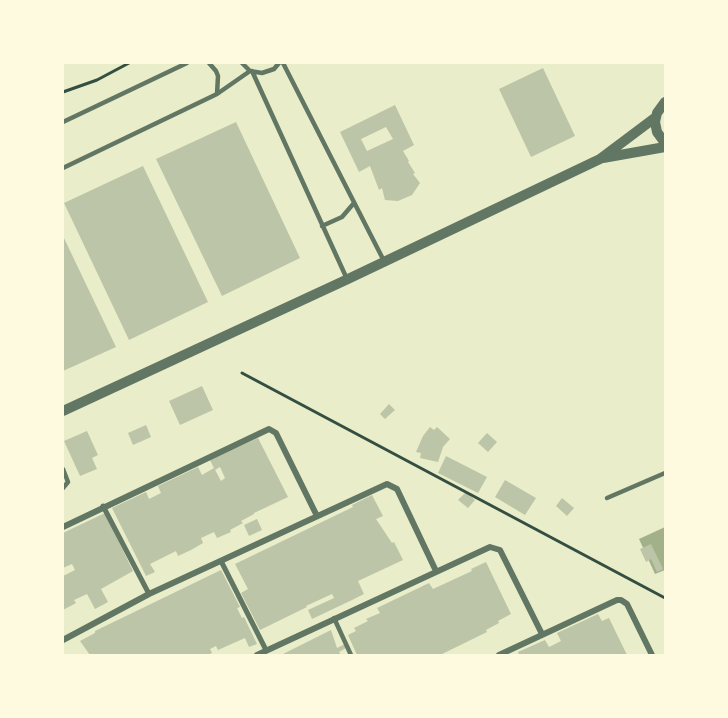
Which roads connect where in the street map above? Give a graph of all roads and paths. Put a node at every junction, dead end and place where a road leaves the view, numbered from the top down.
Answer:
1 (129, 63) edge
2 (187, 63) edge
3 (209, 63) edge
4 (243, 63) edge
5 (281, 63) edge
6 (251, 71) junction
7 (63, 92) edge
8 (217, 94) junction
9 (665, 102) edge
10 (656, 117) junction
11 (63, 122) edge
12 (665, 143) edge
13 (665, 147) edge
14 (600, 159) junction
15 (63, 168) edge
16 (354, 203) junction
17 (322, 226) junction
18 (384, 261) junction
19 (348, 279) junction
20 (242, 373) dead end
21 (63, 411) edge
22 (63, 469) edge
23 (665, 473) edge
24 (63, 488) edge
25 (607, 498) dead end
26 (103, 507) junction
27 (317, 516) junction
28 (63, 526) edge
29 (221, 561) junction
30 (436, 571) junction
31 (149, 594) junction
32 (665, 598) edge
33 (334, 618) junction
34 (542, 634) junction
35 (63, 640) edge
36 (266, 650) junction
37 (257, 655) edge
38 (351, 655) edge
39 (499, 655) edge
40 (652, 655) edge

1 - 7 path
2 - 11 lane
3 - 8 lane
4 - 6 lane
5 - 6 lane
5 - 16 lane
6 - 8 lane
6 - 17 lane
8 - 15 lane
9 - 10 street
10 - 12 street
10 - 14 street
13 - 14 street
14 - 18 street
16 - 17 lane
16 - 18 lane
17 - 19 lane
18 - 19 street
19 - 21 street
20 - 32 path
22 - 24 lane
23 - 25 lane
26 - 27 street
26 - 28 street
26 - 31 street
27 - 29 street
27 - 30 street
29 - 31 street
29 - 36 street
30 - 33 street
30 - 34 street
31 - 35 street
33 - 36 street
33 - 38 lane
34 - 39 street
34 - 40 street
36 - 37 street

